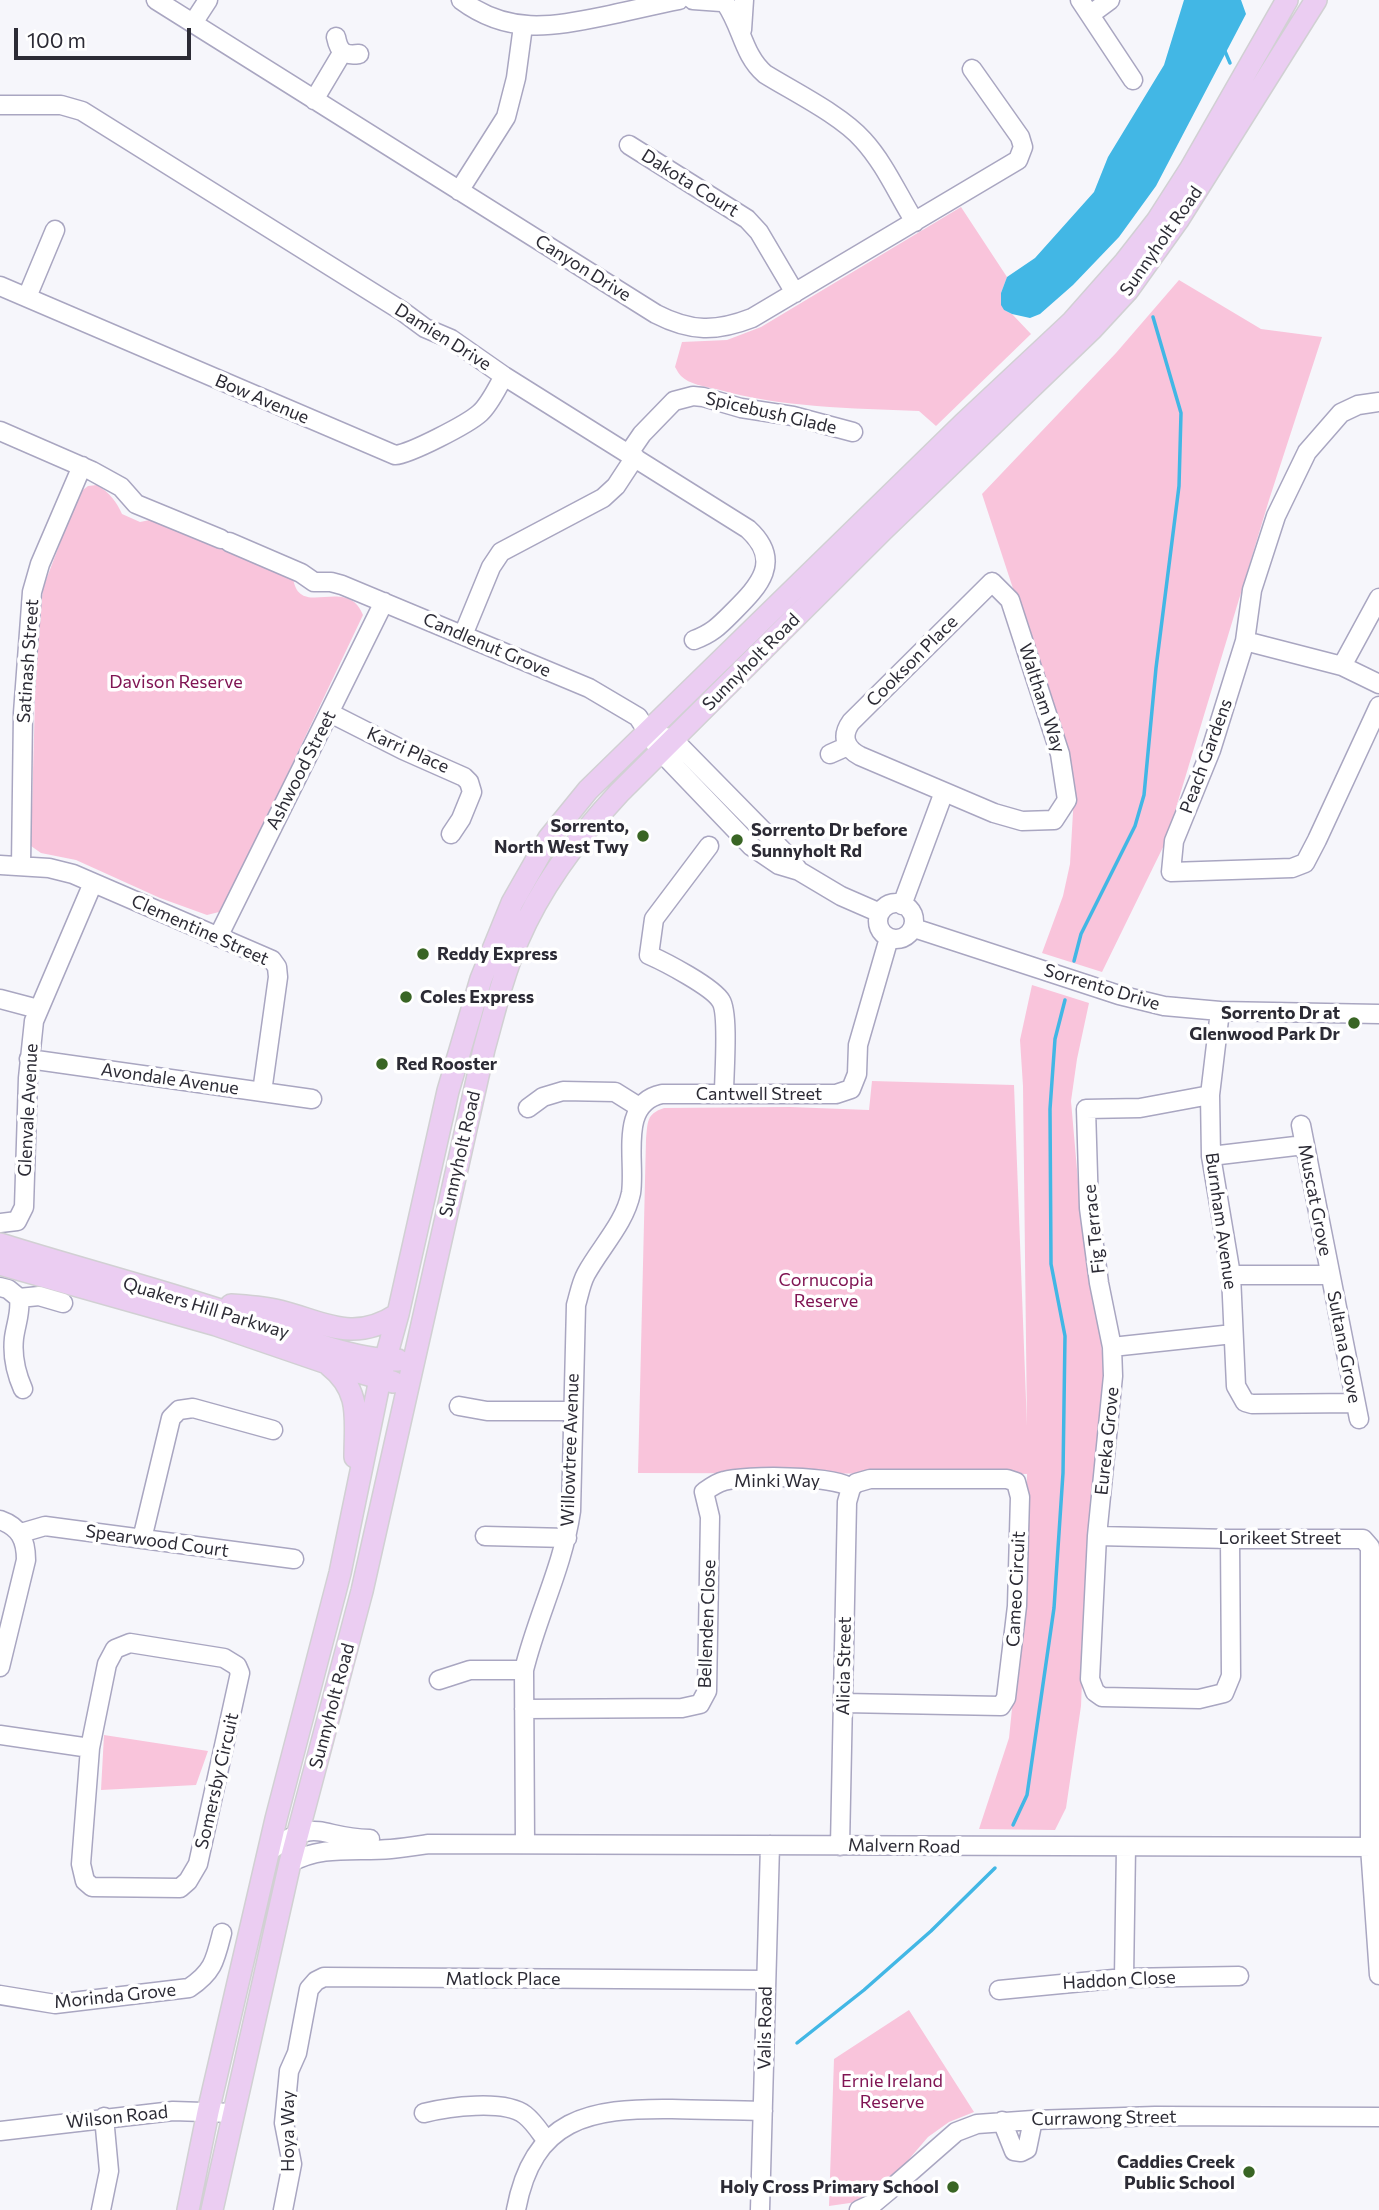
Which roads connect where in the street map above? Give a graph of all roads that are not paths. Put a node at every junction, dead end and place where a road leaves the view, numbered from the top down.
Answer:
1 (156, 0) edge
2 (208, 0) edge
3 (461, 0) edge
4 (679, 0) edge
5 (693, 0) edge
6 (744, 0) edge
7 (1110, 0) edge
8 (1287, 0) edge
9 (1316, 0) edge
10 (722, 2) edge
11 (1085, 7) edge
12 (193, 23) junction
13 (523, 26) junction
14 (741, 33) junction
15 (346, 48) dead end
16 (972, 69) dead end
17 (1133, 80) dead end
18 (314, 100) junction
19 (0, 105) edge
20 (629, 145) dead end
21 (459, 191) junction
22 (915, 222) junction
23 (55, 230) dead end
24 (0, 286) edge
25 (795, 293) junction
26 (27, 297) junction
27 (504, 376) junction
28 (1379, 402) edge
29 (0, 431) edge
30 (853, 432) dead end
31 (632, 455) junction
32 (82, 466) junction
33 (992, 582) joint
34 (1379, 598) edge
35 (384, 602) junction
36 (463, 635) junction
37 (694, 640) dead end
38 (1245, 642) junction
39 (1342, 666) junction
40 (1379, 684) edge
41 (1379, 706) edge
42 (330, 713) junction
43 (647, 733) junction
44 (666, 745) junction
45 (848, 747) junction
46 (830, 754) dead end
47 (944, 792) junction
48 (451, 834) dead end
49 (709, 846) dead end
50 (0, 865) edge
51 (20, 866) junction
52 (93, 883) junction
53 (902, 905) junction
54 (880, 913) junction
55 (914, 928) junction
56 (218, 937) junction
57 (890, 938) junction
58 (0, 999) edge
59 (38, 1009) junction
60 (1220, 1011) junction
61 (1379, 1014) edge
62 (29, 1059) junction
63 (262, 1093) junction
64 (724, 1093) junction
65 (1210, 1095) junction
66 (312, 1100) dead end
67 (639, 1107) junction
68 (528, 1108) dead end
69 (1301, 1125) dead end
70 (1304, 1145) junction
71 (1211, 1156) junction
72 (9, 1222) edge
73 (0, 1244) edge
74 (0, 1265) edge
75 (1231, 1275) junction
76 (1330, 1275) junction
77 (0, 1287) edge
78 (19, 1298) junction
79 (194, 1302) junction
80 (63, 1303) dead end
81 (398, 1314) junction
82 (1233, 1334) junction
83 (1112, 1347) junction
84 (415, 1360) junction
85 (327, 1363) junction
86 (383, 1369) junction
87 (409, 1387) junction
88 (23, 1390) dead end
89 (458, 1406) dead end
90 (572, 1411) junction
91 (1357, 1411) joint
92 (273, 1430) dead end
93 (851, 1488) junction
94 (704, 1492) joint
95 (356, 1501) junction
96 (0, 1520) edge
97 (21, 1534) junction
98 (485, 1536) dead end
99 (1097, 1536) junction
100 (567, 1538) junction
101 (142, 1539) junction
102 (1230, 1539) junction
103 (294, 1559) dead end
104 (5, 1631) edge
105 (0, 1667) edge
106 (524, 1670) junction
107 (439, 1679) dead end
108 (844, 1703) junction
109 (524, 1709) junction
110 (0, 1735) edge
111 (90, 1748) junction
112 (297, 1833) junction
113 (429, 1844) junction
114 (525, 1844) junction
115 (771, 1845) junction
116 (840, 1846) junction
117 (1126, 1847) junction
118 (1374, 1847) edge
119 (268, 1852) junction
120 (290, 1863) junction
121 (222, 1933) dead end
122 (1379, 1975) edge
123 (1239, 1976) dead end
124 (1124, 1978) junction
125 (766, 1980) junction
126 (999, 1990) dead end
127 (0, 1994) edge
128 (297, 2053) joint
129 (763, 2111) junction
130 (208, 2112) junction
131 (233, 2113) junction
132 (424, 2113) dead end
133 (104, 2117) junction
134 (1379, 2117) edge
135 (1033, 2120) junction
136 (1002, 2121) junction
137 (0, 2131) edge
138 (546, 2140) junction
139 (101, 2210) edge
140 (188, 2210) edge
141 (212, 2210) edge
142 (283, 2210) edge
143 (516, 2210) edge
144 (760, 2210) edge
145 (859, 2210) edge

1 - 12 street, Canyon Drive
2 - 12 street
3 - 13 street
4 - 13 street
5 - 10 street
6 - 10 street
6 - 14 street
7 - 11 street
8 - 43 main road, Sunnyholt Road
9 - 44 main road, Sunnyholt Road
10 - 14 street
11 - 17 street
12 - 18 street, Canyon Drive
13 - 21 street
14 - 22 street
15 - 18 street
16 - 22 street, Canyon Drive
18 - 21 street, Canyon Drive
19 - 27 street, Damien Drive
20 - 25 street, Dakota Court
21 - 25 street, Canyon Drive
22 - 25 street, Canyon Drive
23 - 26 street
24 - 26 street, Bow Avenue
26 - 27 street, Bow Avenue
27 - 31 street, Damien Drive
28 - 38 street, Peach Gardens
29 - 32 street, Candlenut Grove
30 - 31 street, Spicebush Glade
31 - 36 street, Spicebush Glade
31 - 37 street, Damien Drive
32 - 35 street, Candlenut Grove
32 - 51 street, Satinash Street
33 - 45 street, Cookson Place
33 - 47 street, Waltham Way
34 - 39 street
35 - 36 street, Candlenut Grove
35 - 42 street, Ashwood Street
36 - 43 street, Candlenut Grove
38 - 39 street
38 - 41 street, Peach Gardens
39 - 40 street
42 - 48 street, Karri Place
42 - 56 street, Ashwood Street
43 - 44 street
43 - 81 main road, Sunnyholt Road
44 - 54 street
44 - 84 main road, Sunnyholt Road
45 - 46 street
45 - 47 street
47 - 53 street
49 - 64 street
50 - 51 street, Clementine Street
51 - 52 street, Clementine Street
52 - 56 street, Clementine Street
52 - 59 street, Glenvale Avenue
53 - 54 street
53 - 55 street
54 - 57 street
55 - 57 street
55 - 60 street, Sorrento Drive
56 - 63 street, Clementine Street
57 - 64 street, Cantwell Street
58 - 59 street
59 - 62 street, Glenvale Avenue
60 - 61 street, Sorrento Drive
60 - 65 street, Burnham Avenue
62 - 63 street, Avondale Avenue
62 - 72 street, Glenvale Avenue
63 - 66 street, Avondale Avenue
64 - 67 street, Cantwell Street
65 - 71 street, Burnham Avenue
65 - 83 street, Fig Terrace
67 - 68 street
67 - 90 street, Willowtree Avenue
69 - 70 street, Muscat Grove
70 - 71 street
70 - 76 street, Muscat Grove
71 - 75 street, Burnham Avenue
73 - 79 main road, Quakers Hill Parkway
74 - 85 main road, Quakers Hill Parkway
75 - 76 street
75 - 82 street, Burnham Avenue
76 - 91 street, Sultana Grove
77 - 78 street
78 - 80 street
78 - 88 street
79 - 81 main road
79 - 86 main road, Quakers Hill Parkway
81 - 86 main road, Sunnyholt Road
82 - 83 street
82 - 91 street, Burnham Avenue
83 - 99 street, Eureka Grove
84 - 86 main road, Quakers Hill Parkway
84 - 87 main road, Sunnyholt Road
85 - 86 main road, Quakers Hill Parkway
85 - 95 main road
86 - 87 main road, Quakers Hill Parkway
86 - 95 main road, Sunnyholt Road
87 - 112 main road, Sunnyholt Road
89 - 90 street
90 - 100 street, Willowtree Avenue
92 - 101 street
93 - 94 street, Minki Way
93 - 108 street, Alicia Street
93 - 108 street, Cameo Circuit
94 - 109 street, Bellenden Close
95 - 119 main road, Sunnyholt Road
96 - 97 street
97 - 101 street, Spearwood Court
97 - 104 street
98 - 100 street
99 - 102 street, Lorikeet Street
99 - 102 street, Eureka Grove
100 - 106 street, Willowtree Avenue
101 - 103 street, Spearwood Court
102 - 118 street, Lorikeet Street
104 - 105 street
106 - 107 street
106 - 109 street, Willowtree Avenue
108 - 116 street, Alicia Street
109 - 114 street, Willowtree Avenue
110 - 111 street
111 - 111 street, Somersby Circuit
112 - 113 street, Malvern Road
112 - 119 street
112 - 120 main road, Sunnyholt Road
113 - 114 street, Malvern Road
113 - 120 street, Malvern Road
114 - 115 street, Malvern Road
115 - 116 street, Malvern Road
115 - 125 street, Valis Road
116 - 117 street, Malvern Road
117 - 118 street, Malvern Road
117 - 124 street
118 - 122 street, Lorikeet Street
119 - 130 main road, Sunnyholt Road
120 - 131 main road, Sunnyholt Road
121 - 127 street, Morinda Grove
123 - 124 street, Haddon Close
124 - 126 street, Haddon Close
125 - 128 street, Matlock Place
125 - 129 street, Valis Road
128 - 142 street, Hoya Way
129 - 138 street
129 - 144 street, Valis Road
130 - 131 street, Wilson Road
130 - 133 street, Wilson Road
130 - 140 main road, Sunnyholt Road
131 - 141 main road, Sunnyholt Road
132 - 138 street
133 - 137 street, Wilson Road
133 - 139 street
134 - 135 street, Currawong Street
135 - 136 street, Currawong Street
135 - 136 street
136 - 145 street, Currawong Street
138 - 143 street

